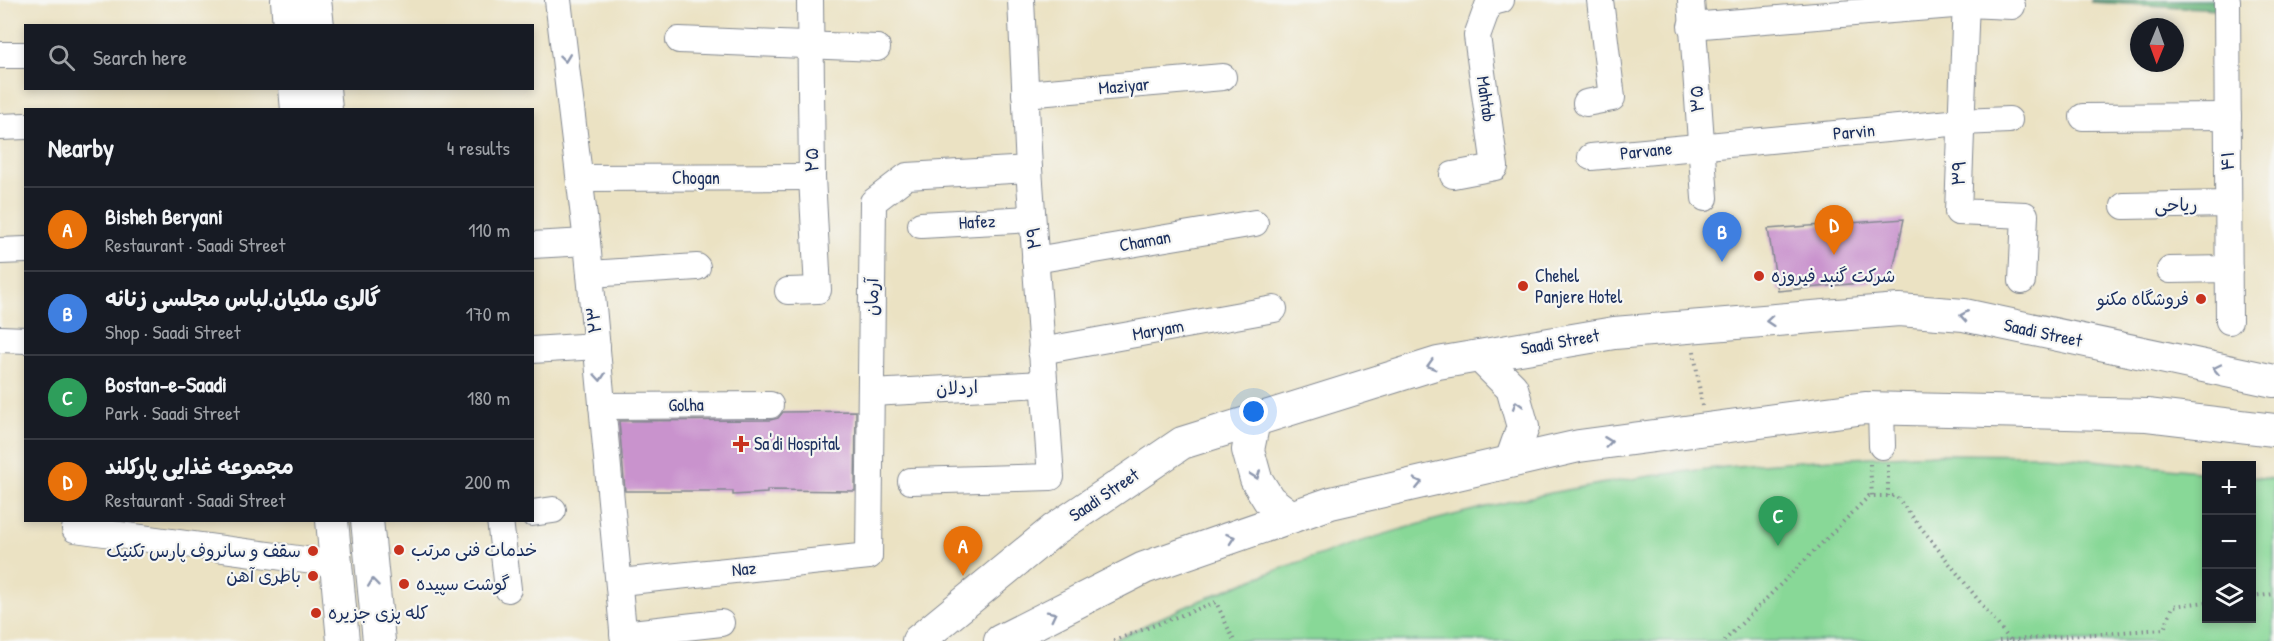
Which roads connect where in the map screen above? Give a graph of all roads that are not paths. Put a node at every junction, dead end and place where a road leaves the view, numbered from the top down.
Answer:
1 (287, 0) edge
2 (315, 0) edge
3 (558, 0) edge
4 (810, 0) edge
5 (1021, 0) edge
6 (1501, 0) edge
7 (1600, 0) edge
8 (1690, 0) edge
9 (2227, 0) edge
10 (1966, 2) edge
11 (2012, 6) dead end
12 (289, 24) edge
13 (318, 24) edge
14 (1691, 26) junction
15 (679, 40) dead end
16 (811, 45) junction
17 (877, 48) dead end
18 (0, 55) edge
19 (24, 55) edge
20 (1223, 77) dead end
21 (295, 90) edge
22 (324, 90) edge
23 (1025, 94) junction
24 (1586, 103) dead end
25 (297, 108) edge
26 (326, 108) edge
27 (2228, 116) junction
28 (2083, 117) dead end
29 (2009, 120) dead end
30 (1961, 122) junction
31 (24, 126) edge
32 (0, 127) edge
33 (1700, 146) junction
34 (1591, 157) dead end
35 (1029, 169) junction
36 (1453, 175) dead end
37 (812, 177) junction
38 (580, 178) junction
39 (1705, 198) dead end
40 (2228, 204) junction
41 (2124, 206) dead end
42 (1032, 219) junction
43 (1255, 223) dead end
44 (921, 225) dead end
45 (587, 242) junction
46 (534, 245) edge
47 (24, 250) edge
48 (0, 251) edge
49 (1035, 260) junction
50 (697, 267) dead end
51 (2229, 269) junction
52 (2170, 270) dead end
53 (590, 274) junction
54 (2022, 281) dead end
55 (788, 291) dead end
56 (1274, 309) dead end
57 (2229, 321) dead end
58 (0, 339) edge
59 (537, 339) edge
60 (24, 340) edge
61 (597, 346) junction
62 (1041, 351) junction
63 (1480, 356) junction
64 (2274, 381) edge
65 (1044, 384) junction
66 (871, 393) junction
67 (770, 405) dead end
68 (602, 406) junction
69 (1881, 409) junction
70 (1254, 421) junction
71 (2274, 430) edge
72 (1880, 453) road end
73 (1511, 461) junction
74 (911, 481) dead end
75 (1291, 517) junction
76 (332, 522) edge
77 (367, 522) edge
78 (500, 522) edge
79 (75, 529) dead end
80 (869, 556) joint
81 (335, 564) junction
82 (620, 582) junction
83 (508, 590) dead end
84 (721, 623) dead end
85 (624, 637) edge
86 (343, 641) edge
87 (379, 641) edge
88 (918, 641) edge
89 (1000, 641) edge

1 - 12 main road
2 - 13 main road
3 -> 38 street, ۲۳
4 - 16 street, ۲۵
5 - 23 street, ۲۹
6 - 36 street, Mahtab
7 - 24 street
8 - 14 street, ۳۵
9 - 27 street, ۴۱
10 - 11 street
10 - 14 street
10 - 30 street, ۳۹
14 - 33 street, ۳۵
15 - 16 street
16 - 17 street
16 - 37 street, ۲۵
18 - 19 street
20 - 23 street, Maziyar
21 - 25 main road
22 - 26 main road
23 - 35 street, ۲۹
27 - 28 street
27 - 40 street, ۴۱
29 - 30 street, Parvin
30 - 33 street, Parvin
30 - 54 street, ۳۹
31 - 32 street
33 - 34 street, Parvane
33 - 39 street, ۳۵
35 - 42 street, ۲۹
35 - 66 street, آرمان
37 - 38 street, Chogan
37 - 55 street, ۲۵
38 - 45 street, ۲۳
40 - 41 street, ریاحی
40 - 51 street, ۴۱
42 - 44 street, Hafez
42 - 49 street, ۲۹
43 - 49 street, Chaman
45 - 46 street
45 - 53 street, ۲۳
47 - 48 street
49 - 62 street, ۲۹
50 - 53 street
51 - 52 street
51 - 57 street, ۴۱
53 - 61 street, ۲۳
56 - 62 street, Maryam
58 - 60 street
59 - 61 street
61 -> 68 street, ۲۳
62 - 65 street, ۲۹
64 -> 63 main road, Saadi Street
63 -> 70 main road, Saadi Street
73 -> 63 main road
65 - 66 street, اردلان
65 - 74 street, ۲۹
66 - 80 street, آرمان
67 - 68 street, Golha
68 - 82 street, ۲۳
69 - 71 main road
69 - 72 street
73 -> 69 main road
70 -> 75 main road
70 - 88 main road, Saadi Street
75 -> 73 main road
89 -> 75 main road
76 - 81 main road
87 -> 77 main road
78 - 83 street
79 - 81 street
80 - 82 street, Naz
81 - 86 main road
82 - 85 street, ۲۳
84 - 85 street

